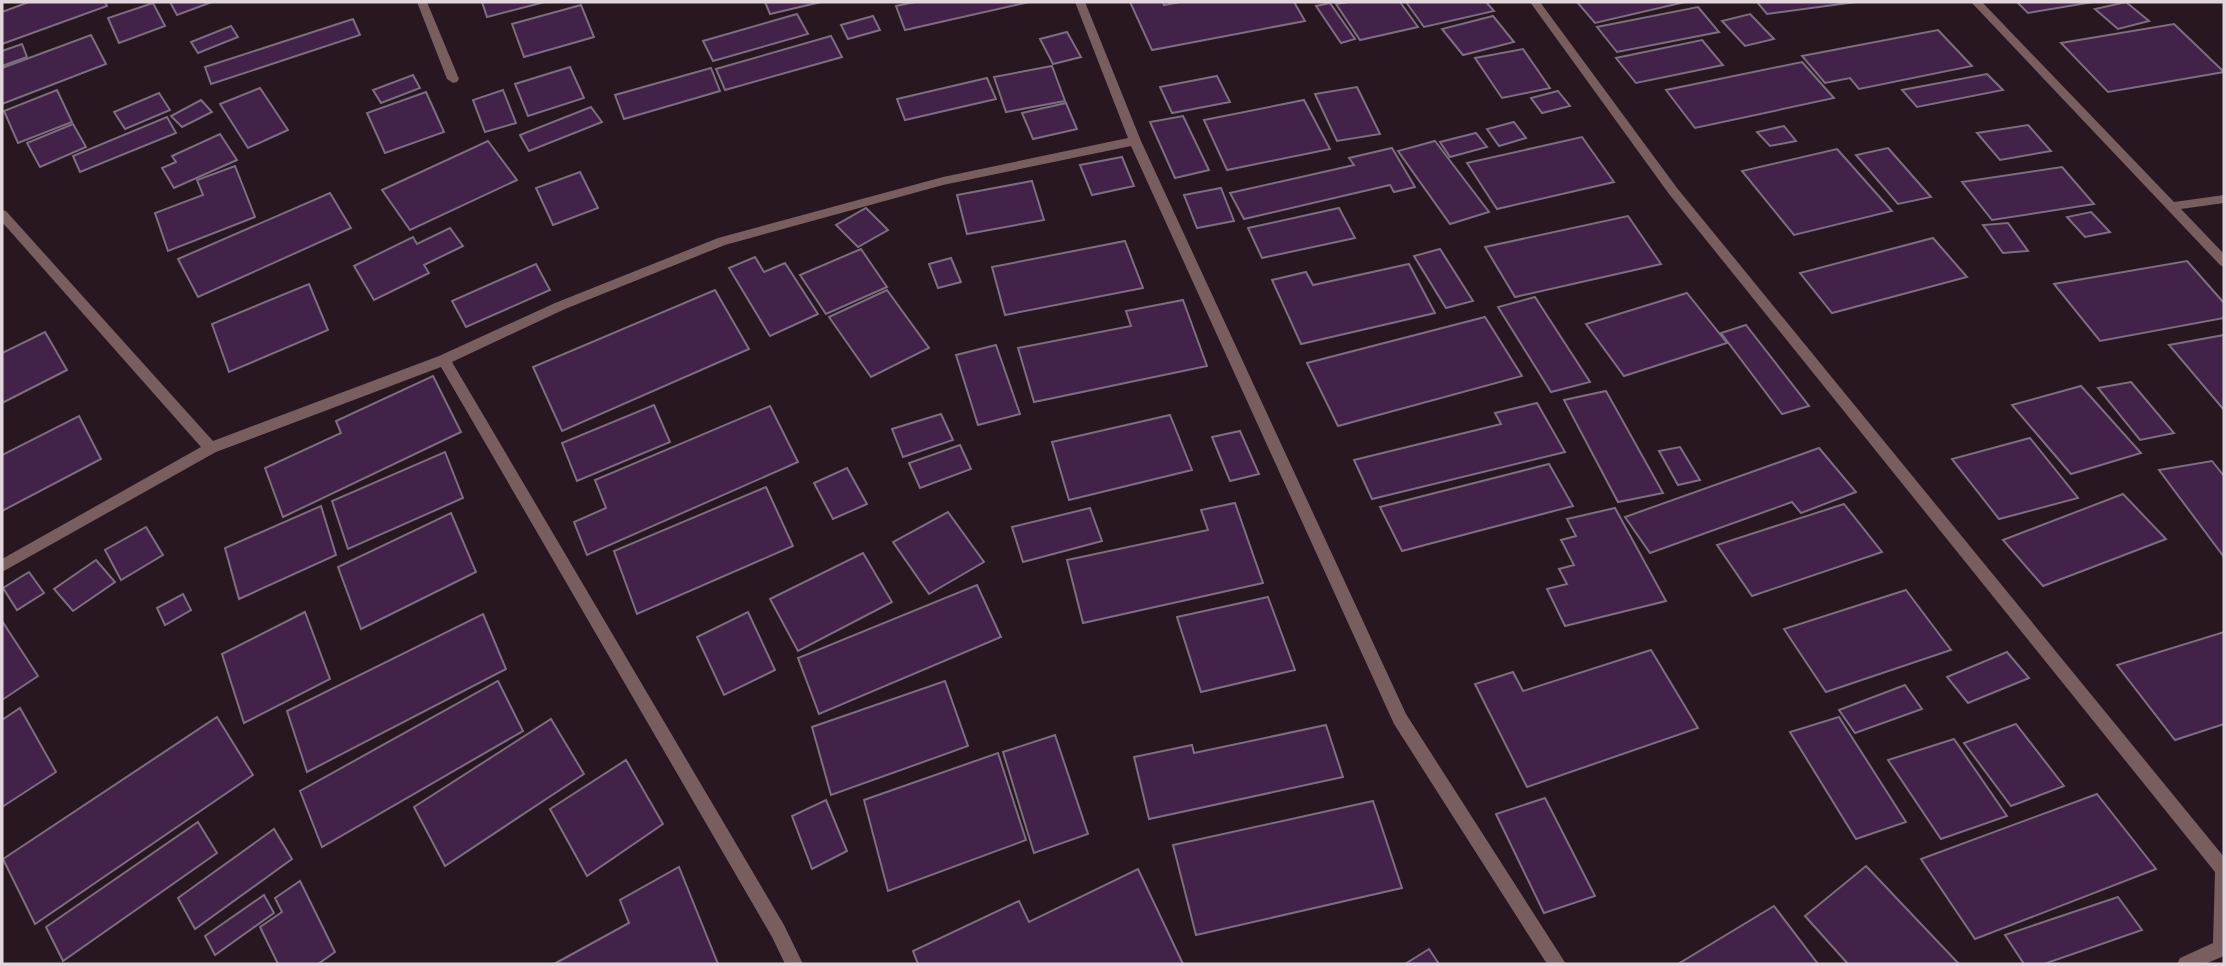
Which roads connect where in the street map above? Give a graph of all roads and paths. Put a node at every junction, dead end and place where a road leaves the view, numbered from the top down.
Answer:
1 (422, 2) edge
2 (1080, 2) edge
3 (1535, 2) edge
4 (1976, 2) edge
5 (453, 79) dead end
6 (1135, 141) junction
7 (2224, 199) edge
8 (2174, 206) junction
9 (2, 214) edge
10 (2224, 262) edge
11 (444, 360) junction
12 (211, 448) junction
13 (2, 566) edge
14 (794, 964) edge
15 (1557, 964) edge
16 (2186, 964) edge

1 - 5 street
2 - 6 street
3 - 16 street
4 - 8 street
6 - 11 street
6 - 15 street
7 - 8 street
8 - 10 street
9 - 12 street
11 - 12 street
11 - 14 street
12 - 13 street

